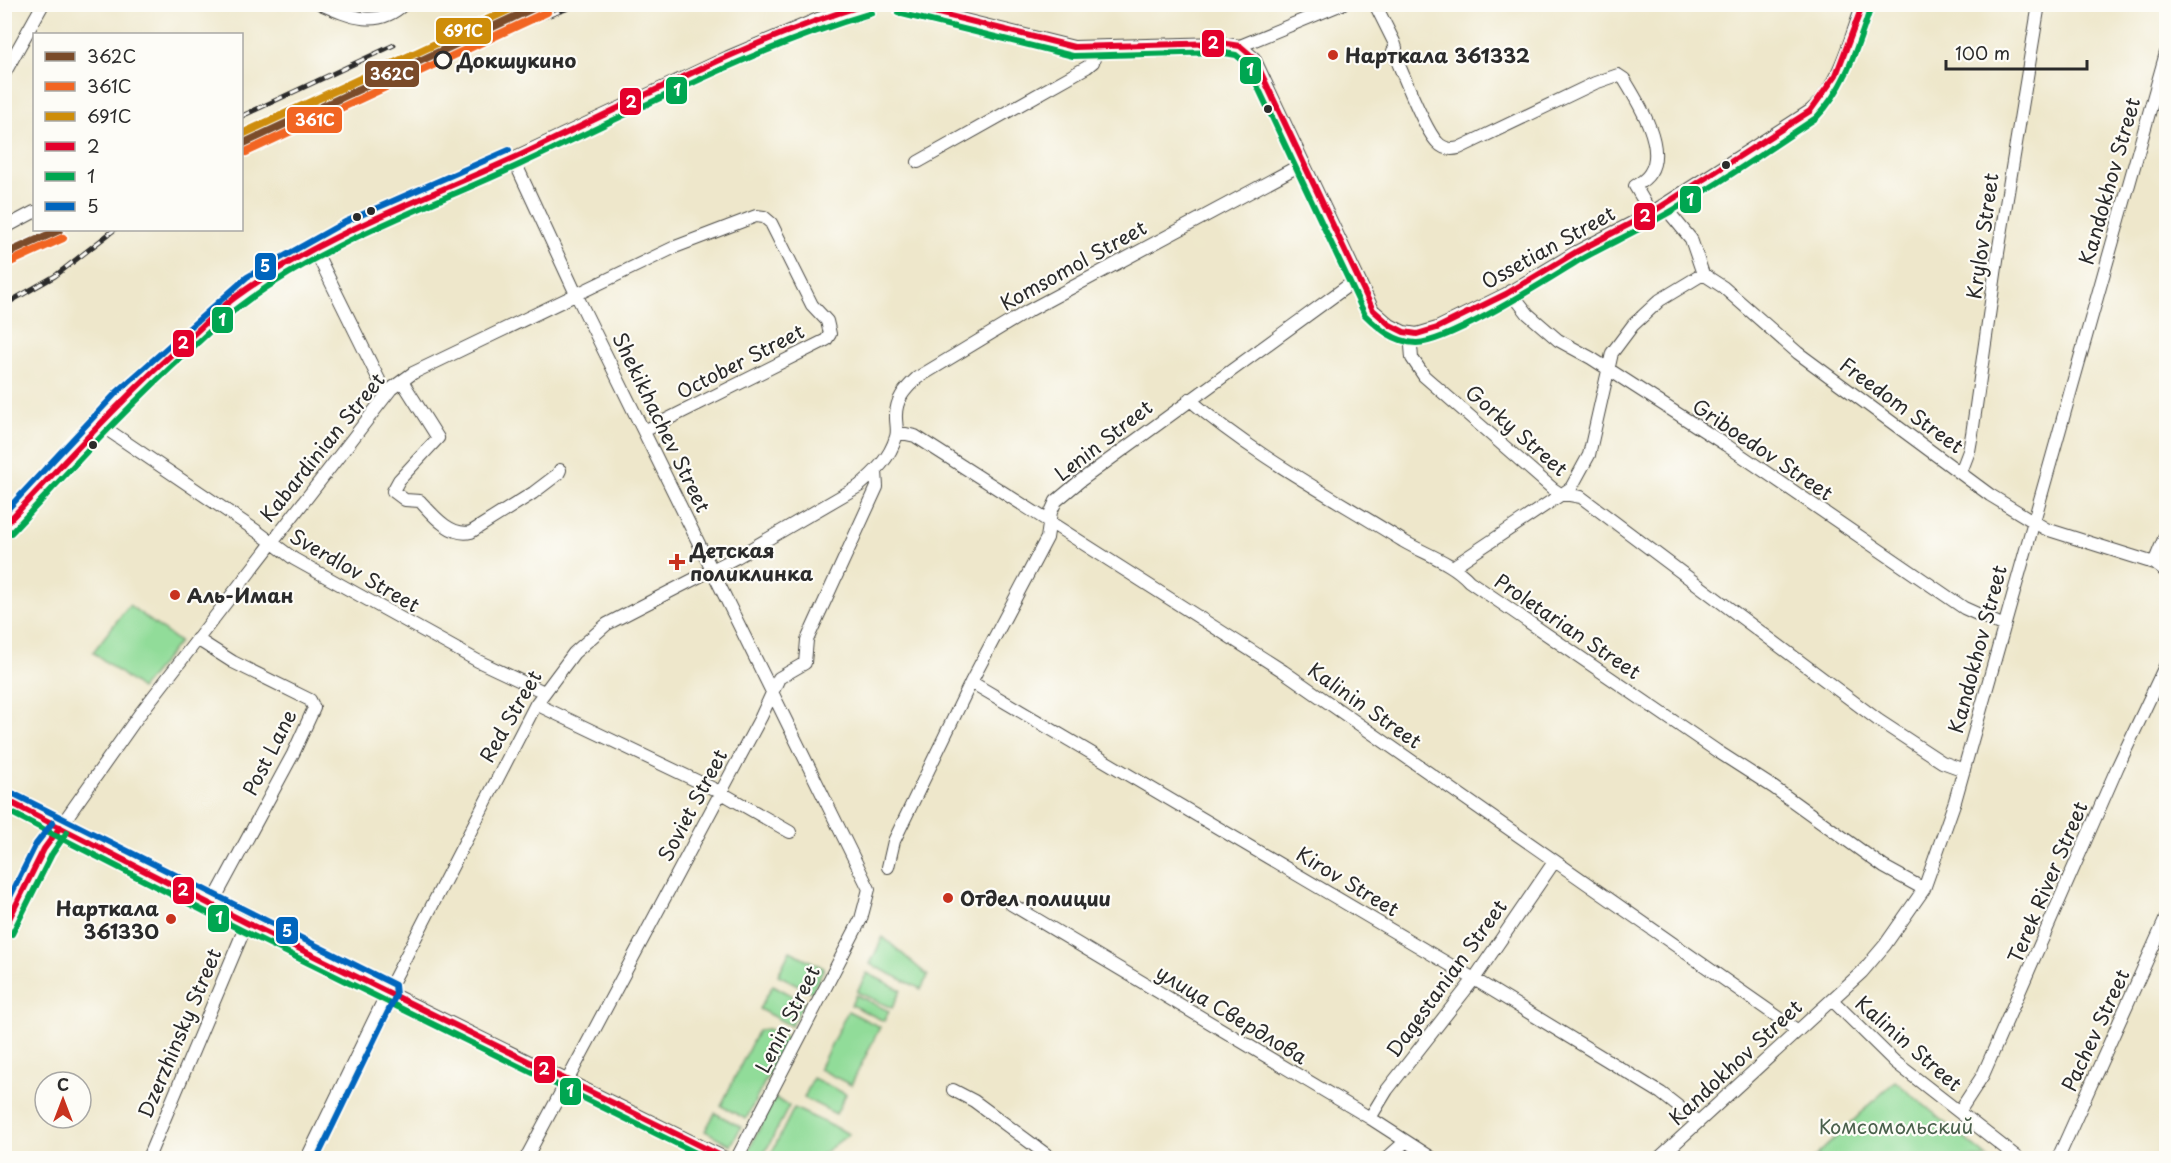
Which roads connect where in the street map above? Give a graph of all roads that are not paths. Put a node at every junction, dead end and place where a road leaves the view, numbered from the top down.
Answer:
1 (43, 4) edge
2 (321, 4) edge
3 (404, 4) edge
4 (869, 4) edge
5 (900, 4) edge
6 (1342, 4) edge
7 (1375, 4) edge
8 (1863, 4) edge
9 (2039, 4) edge
10 (1240, 46) junction
11 (1098, 48) junction
12 (2166, 53) edge
13 (4, 74) edge
14 (513, 158) junction
15 (918, 162) dead end
16 (1304, 163) junction
17 (1663, 206) junction
18 (33, 213) edge
19 (1651, 213) junction
20 (4, 228) edge
21 (314, 248) junction
22 (1703, 274) junction
23 (1357, 279) junction
24 (1510, 291) junction
25 (576, 294) junction
26 (1410, 334) junction
27 (822, 341) joint
28 (1607, 368) junction
29 (402, 381) junction
30 (386, 394) junction
31 (1189, 399) junction
32 (99, 424) junction
33 (644, 431) junction
34 (897, 432) junction
35 (560, 470) dead end
36 (876, 471) junction
37 (1960, 472) junction
38 (1565, 494) junction
39 (1049, 521) junction
40 (2032, 522) junction
41 (4, 527) edge
42 (2166, 534) edge
43 (271, 544) junction
44 (2154, 563) junction
45 (1454, 566) junction
46 (713, 569) junction
47 (2166, 572) edge
48 (2004, 626) junction
49 (197, 639) junction
50 (2166, 664) edge
51 (971, 682) junction
52 (544, 692) junction
53 (773, 692) junction
54 (536, 704) junction
55 (1964, 770) junction
56 (720, 792) junction
57 (4, 799) edge
58 (60, 826) junction
59 (790, 832) dead end
60 (1554, 862) junction
61 (888, 867) dead end
62 (1924, 889) junction
63 (869, 897) joint
64 (212, 904) junction
65 (1011, 904) dead end
66 (2166, 918) edge
67 (247, 923) junction
68 (4, 930) edge
69 (1474, 979) junction
70 (388, 991) junction
71 (1832, 1000) junction
72 (1798, 1031) junction
73 (568, 1080) junction
74 (953, 1090) dead end
75 (1959, 1112) junction
76 (1370, 1118) junction
77 (1698, 1122) junction
78 (1405, 1142) junction
79 (148, 1158) edge
80 (307, 1158) edge
81 (526, 1158) edge
82 (725, 1158) edge
83 (737, 1158) edge
84 (1051, 1158) edge
85 (1387, 1158) edge
86 (1432, 1158) edge
87 (1659, 1158) edge
88 (2018, 1158) edge
89 (2058, 1158) edge

1 - 13 street
2 - 3 street
4 - 14 street
5 - 11 street
6 - 10 street
7 - 19 street
8 - 17 street, Ossetian Street
9 - 37 street, Krylov Street
10 - 11 street
10 - 16 street
11 - 15 street
12 - 40 street, Kandokhov Street
14 - 21 street
14 - 25 street, Shekikhachev Street
16 - 23 street
16 - 34 street, Komsomol Street
17 - 19 street, Ossetian Street
17 - 22 street
18 - 20 street
19 - 24 street, Ossetian Street
21 - 30 street
21 - 32 street
22 - 28 street
22 - 37 street, Freedom Street
23 - 26 street
23 - 31 street, Lenin Street
24 - 26 street, Ossetian Street
24 - 28 street, Griboedov Street
25 - 27 street, Kabardinian Street
25 - 29 street, Kabardinian Street
25 - 33 street, Shekikhachev Street
26 - 38 street, Gorky Street
27 - 33 street, October Street
28 - 38 street
28 - 48 street, Griboedov Street
29 - 30 street, Kabardinian Street
29 - 35 street
30 - 43 street, Kabardinian Street
31 - 39 street, Lenin Street
31 - 45 street, Proletarian Street
32 - 41 street
32 - 43 street, Sverdlov Street
33 - 46 street, Shekikhachev Street
34 - 36 street, Red Street
34 - 39 street, Kalinin Street
36 - 46 street, Red Street
36 - 53 street, Soviet Street
37 - 40 street, Freedom Street
38 - 45 street
38 - 55 street, Gorky Street
39 - 51 street, Lenin Street
39 - 60 street, Kalinin Street
40 - 44 street, Freedom Street
40 - 48 street, Kandokhov Street
42 - 44 street
43 - 49 street, Kabardinian Street
43 - 52 street, Sverdlov Street
44 - 47 street, Freedom Street
45 - 62 street, Proletarian Street
46 - 52 street, Red Street
46 - 53 street, Shekikhachev Street
48 - 55 street, Kandokhov Street
49 - 58 street, Kabardinian Street
49 - 64 street, Post Lane
50 - 75 street, Terek River Street
51 - 61 street, Lenin Street
51 - 69 street, Kirov Street
52 - 54 street, Red Street
53 - 56 street, Soviet Street
53 - 63 street, Shekikhachev Street
54 - 56 street
54 - 70 street, Red Street
55 - 62 street, Kandokhov Street
56 - 59 street
56 - 73 street, Soviet Street
57 - 58 main road
58 - 64 street
58 - 68 main road, Kabardinian Street
60 - 69 street, Dagestanian Street
60 - 72 street, Kalinin Street
62 - 71 street, Kandokhov Street
63 - 83 street, Lenin Street
64 - 67 street
65 - 76 street, улица Свердлова
66 - 89 street, Pachev Street
67 - 70 street
67 - 79 street, Dzerzhinsky Street
69 - 76 street, Dagestanian Street
69 - 77 street, Kirov Street
70 - 73 street
70 - 80 street, Red Street
71 - 72 street, Kandokhov Street
71 - 75 street, Kalinin Street
72 - 77 street, Kandokhov Street
73 - 81 street, Soviet Street
73 - 82 street
74 - 84 street
75 - 88 street, Kalinin Street
76 - 78 street, улица Свердлова
77 - 87 street, Kandokhov Street
78 - 85 street
78 - 86 street, улица Свердлова

